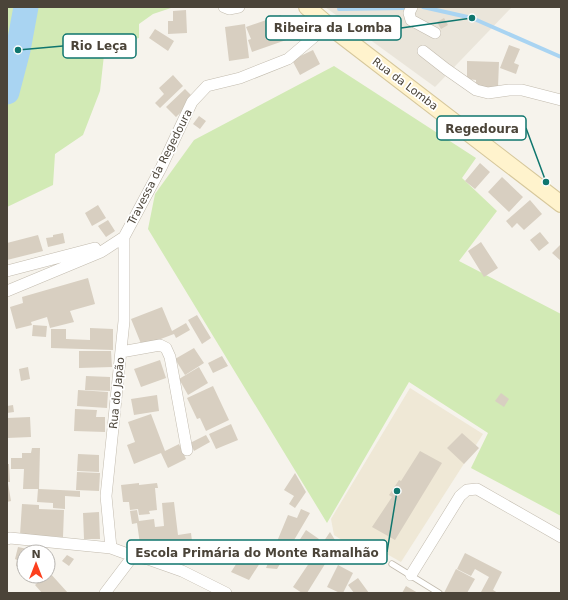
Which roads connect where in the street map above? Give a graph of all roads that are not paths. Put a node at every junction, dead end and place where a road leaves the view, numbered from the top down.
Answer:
1 (224, 7) edge
2 (239, 7) edge
3 (307, 7) edge
4 (412, 7) edge
5 (328, 26) junction
6 (435, 32) dead end
7 (423, 51) dead end
8 (561, 100) edge
9 (560, 200) edge
10 (124, 237) junction
11 (7, 271) edge
12 (7, 291) edge
13 (121, 352) junction
14 (187, 450) dead end
15 (561, 537) edge
16 (7, 539) edge
17 (112, 548) junction
18 (133, 556) junction
19 (392, 564) dead end
20 (411, 575) junction
21 (105, 593) edge
22 (226, 593) edge
23 (439, 593) edge

1 - 2 street
3 - 5 main road, Rua da Lomba
4 - 6 street
5 - 9 main road, Rua da Lomba
5 - 10 street, Travessa da Regedoura
7 - 8 street
10 - 11 street
10 - 12 street, Travessa da Regedoura
10 - 13 street, Rua do Japão
13 - 14 street
13 - 17 street, Rua do Japão
15 - 20 street
16 - 17 street
17 - 18 street
18 - 21 street
18 - 22 street
19 - 20 lane
20 - 23 lane

